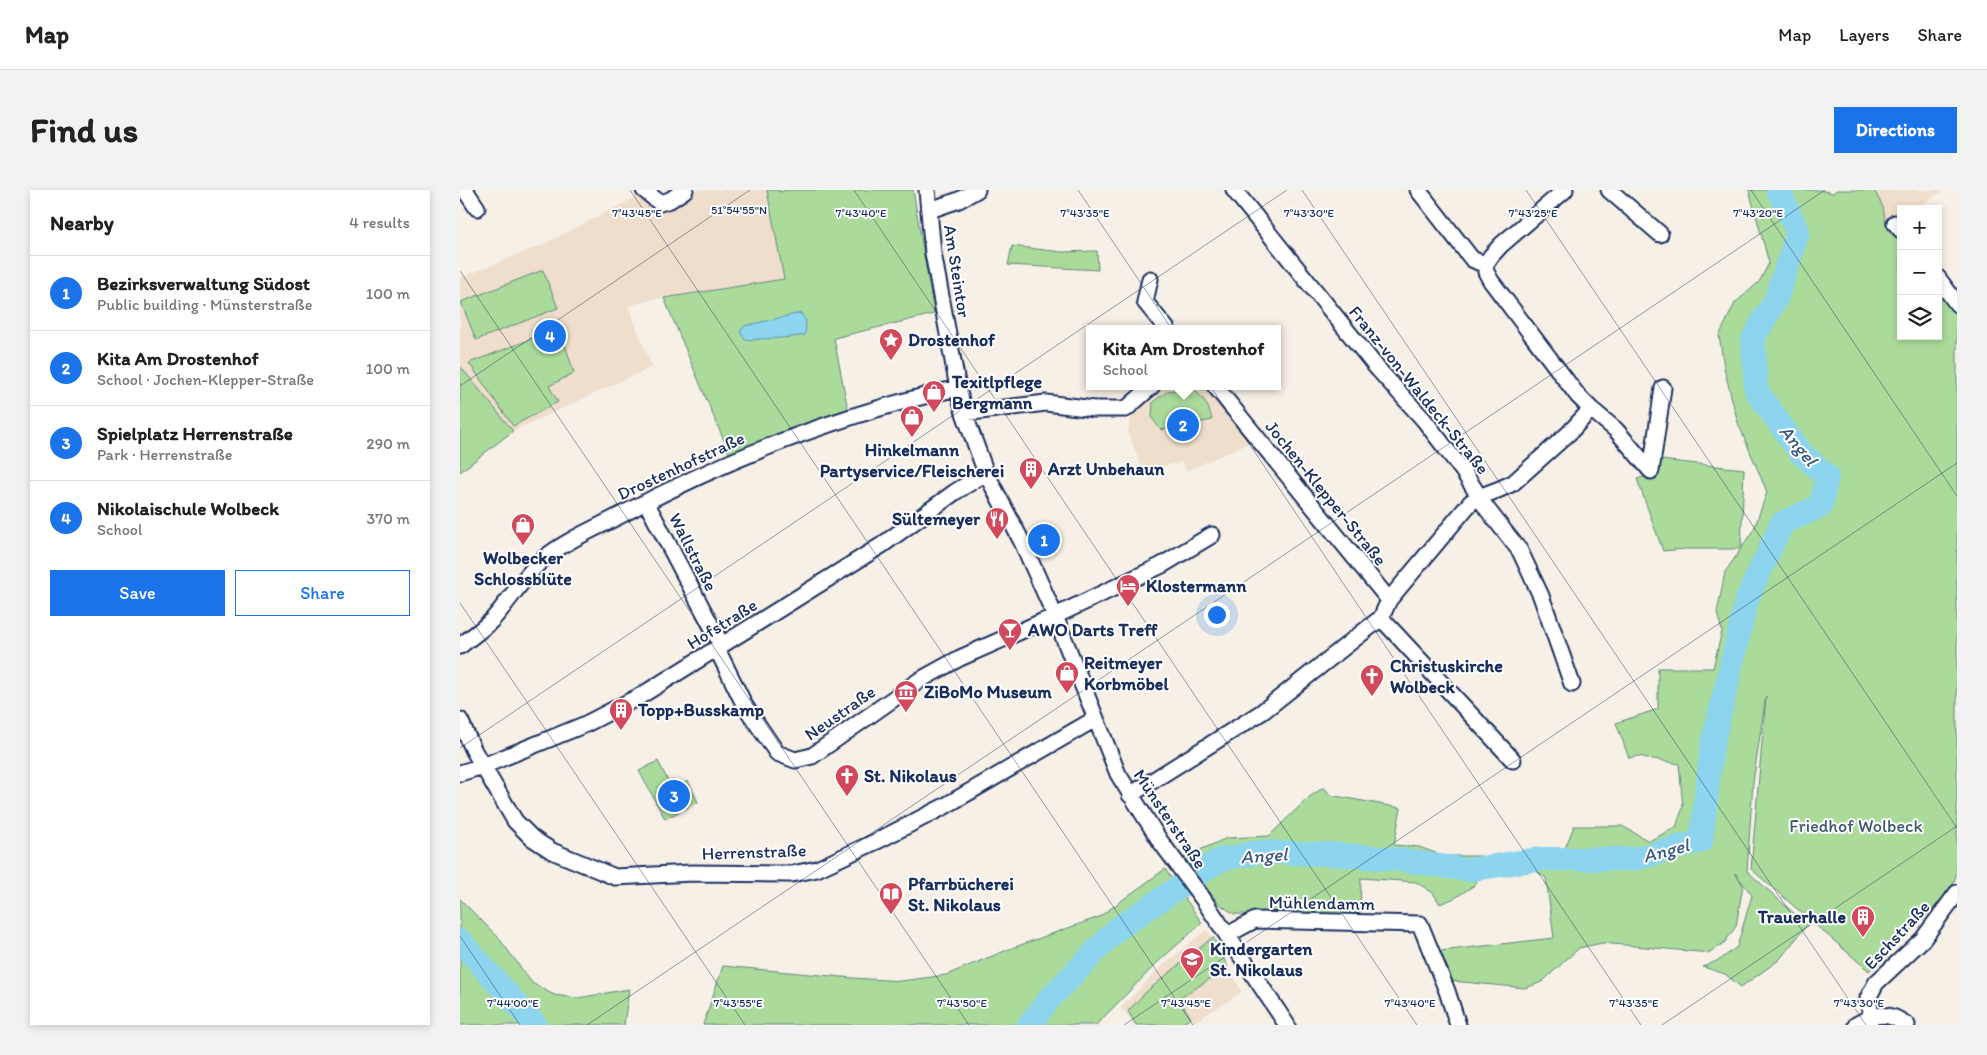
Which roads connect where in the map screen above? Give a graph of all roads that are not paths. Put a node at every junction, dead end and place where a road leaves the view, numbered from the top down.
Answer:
1 (465, 190) edge
2 (644, 190) edge
3 (684, 190) edge
4 (927, 190) edge
5 (977, 190) edge
6 (1234, 190) edge
7 (1418, 190) edge
8 (1565, 190) edge
9 (1609, 190) edge
10 (477, 208) dead end
11 (930, 210) junction
12 (1660, 234) dead end
13 (1486, 265) junction
14 (1150, 279) dead end
15 (1942, 283) edge
16 (1957, 304) edge
17 (1164, 325) edge
18 (958, 388) junction
19 (1662, 388) dead end
20 (1147, 390) edge
21 (1218, 390) edge
22 (1591, 409) junction
23 (964, 413) junction
24 (986, 473) junction
25 (1479, 497) junction
26 (646, 502) junction
27 (1212, 535) dead end
28 (1389, 600) junction
29 (1055, 616) junction
30 (1381, 618) junction
31 (460, 646) edge
32 (719, 648) junction
33 (1572, 684) dead end
34 (1095, 719) junction
35 (460, 720) edge
36 (1513, 760) dead end
37 (483, 766) junction
38 (460, 773) edge
39 (1130, 795) junction
40 (1957, 894) edge
41 (1227, 935) junction
42 (1871, 1016) junction
43 (1288, 1025) edge
44 (1458, 1025) edge
45 (1856, 1025) edge
46 (1907, 1025) edge

1 - 10 street
2 - 3 street
4 - 11 street, Am Steintor
5 - 11 street
6 - 25 street, Franz-von-Waldeck-Straße
7 - 13 street
8 - 13 street
9 - 12 street
11 - 18 street, Am Steintor
13 - 22 street
14 - 17 street
15 - 16 street
18 - 23 street, Am Steintor
18 - 26 street, Drostenhofstraße
19 - 22 street
20 - 23 street
21 - 28 street, Jochen-Klepper-Straße
22 - 25 street
23 - 24 street, Am Steintor
24 - 29 street, Münsterstraße
24 - 32 street, Hofstraße
25 - 28 street
25 - 33 street, Franz-von-Waldeck-Straße
26 - 31 street, Drostenhofstraße
26 - 32 street, Wallstraße
27 - 29 street
28 - 30 street
29 - 32 street, Neustraße
29 - 34 street, Münsterstraße
30 - 36 street
30 - 39 street
32 - 37 street, Hofstraße
34 - 37 street, Herrenstraße
34 - 39 street, Münsterstraße
35 - 37 street
37 - 38 street, Hofstraße
39 - 41 street, Münsterstraße
40 - 42 street, Eschstraße
41 - 43 street, Münsterstraße
41 - 44 street, Mühlendamm
42 - 45 street
42 - 46 street

